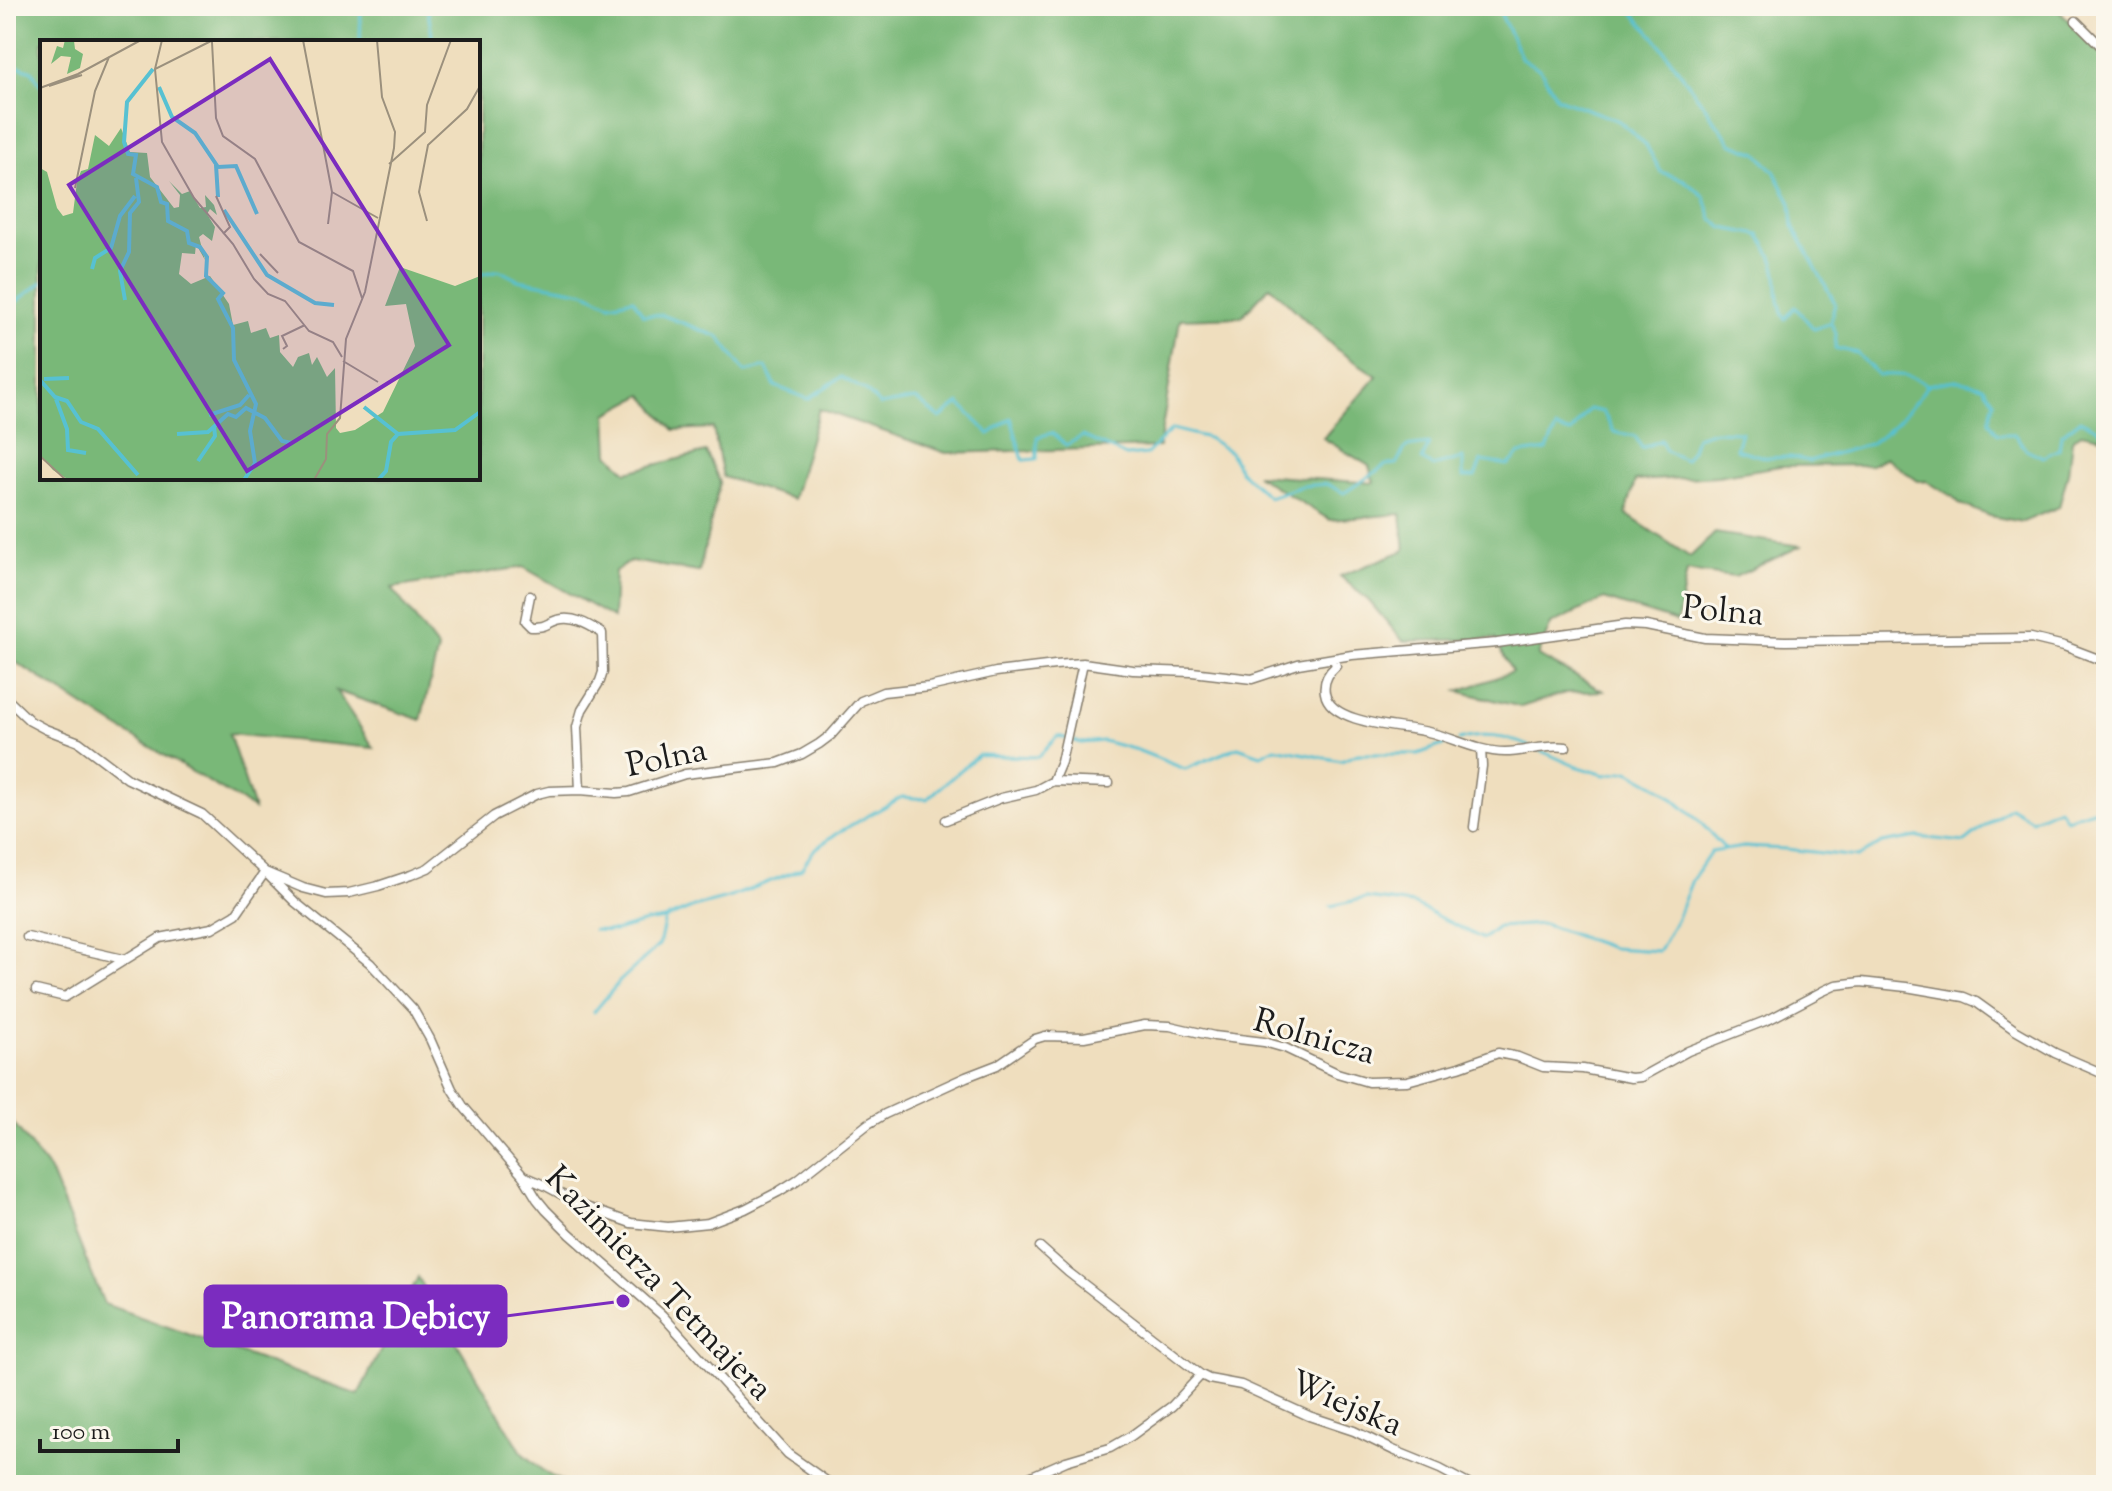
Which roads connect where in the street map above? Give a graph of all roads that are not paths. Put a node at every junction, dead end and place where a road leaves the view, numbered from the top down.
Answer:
1 (2076, 21) dead end
2 (2106, 51) edge
3 (530, 596) dead end
4 (1334, 658) junction
5 (2106, 662) edge
6 (1083, 663) junction
7 (6, 698) edge
8 (1566, 747) dead end
9 (1481, 750) junction
10 (1053, 781) junction
11 (1109, 783) dead end
12 (580, 790) junction
13 (946, 820) dead end
14 (1474, 827) dead end
15 (265, 872) junction
16 (27, 937) dead end
17 (123, 959) junction
18 (36, 990) dead end
19 (2106, 1075) edge
20 (523, 1176) junction
21 (1040, 1247) dead end
22 (1201, 1375) junction
23 (832, 1485) edge
24 (1011, 1485) edge
25 (1470, 1485) edge

1 - 2 street
3 - 12 street
4 - 5 street, Polna
4 - 6 street, Polna
4 - 9 street
6 - 10 street
6 - 12 street, Polna
7 - 15 street, Kazimierza Tetmajera
8 - 9 street
9 - 14 street
10 - 11 street
10 - 13 street
12 - 15 street, Polna
15 - 17 street
15 - 20 street, Kazimierza Tetmajera
16 - 17 street
17 - 18 street
19 - 20 street, Rolnicza
20 - 23 street, Kazimierza Tetmajera
21 - 22 street, Wiejska
22 - 24 street
22 - 25 street, Wiejska

